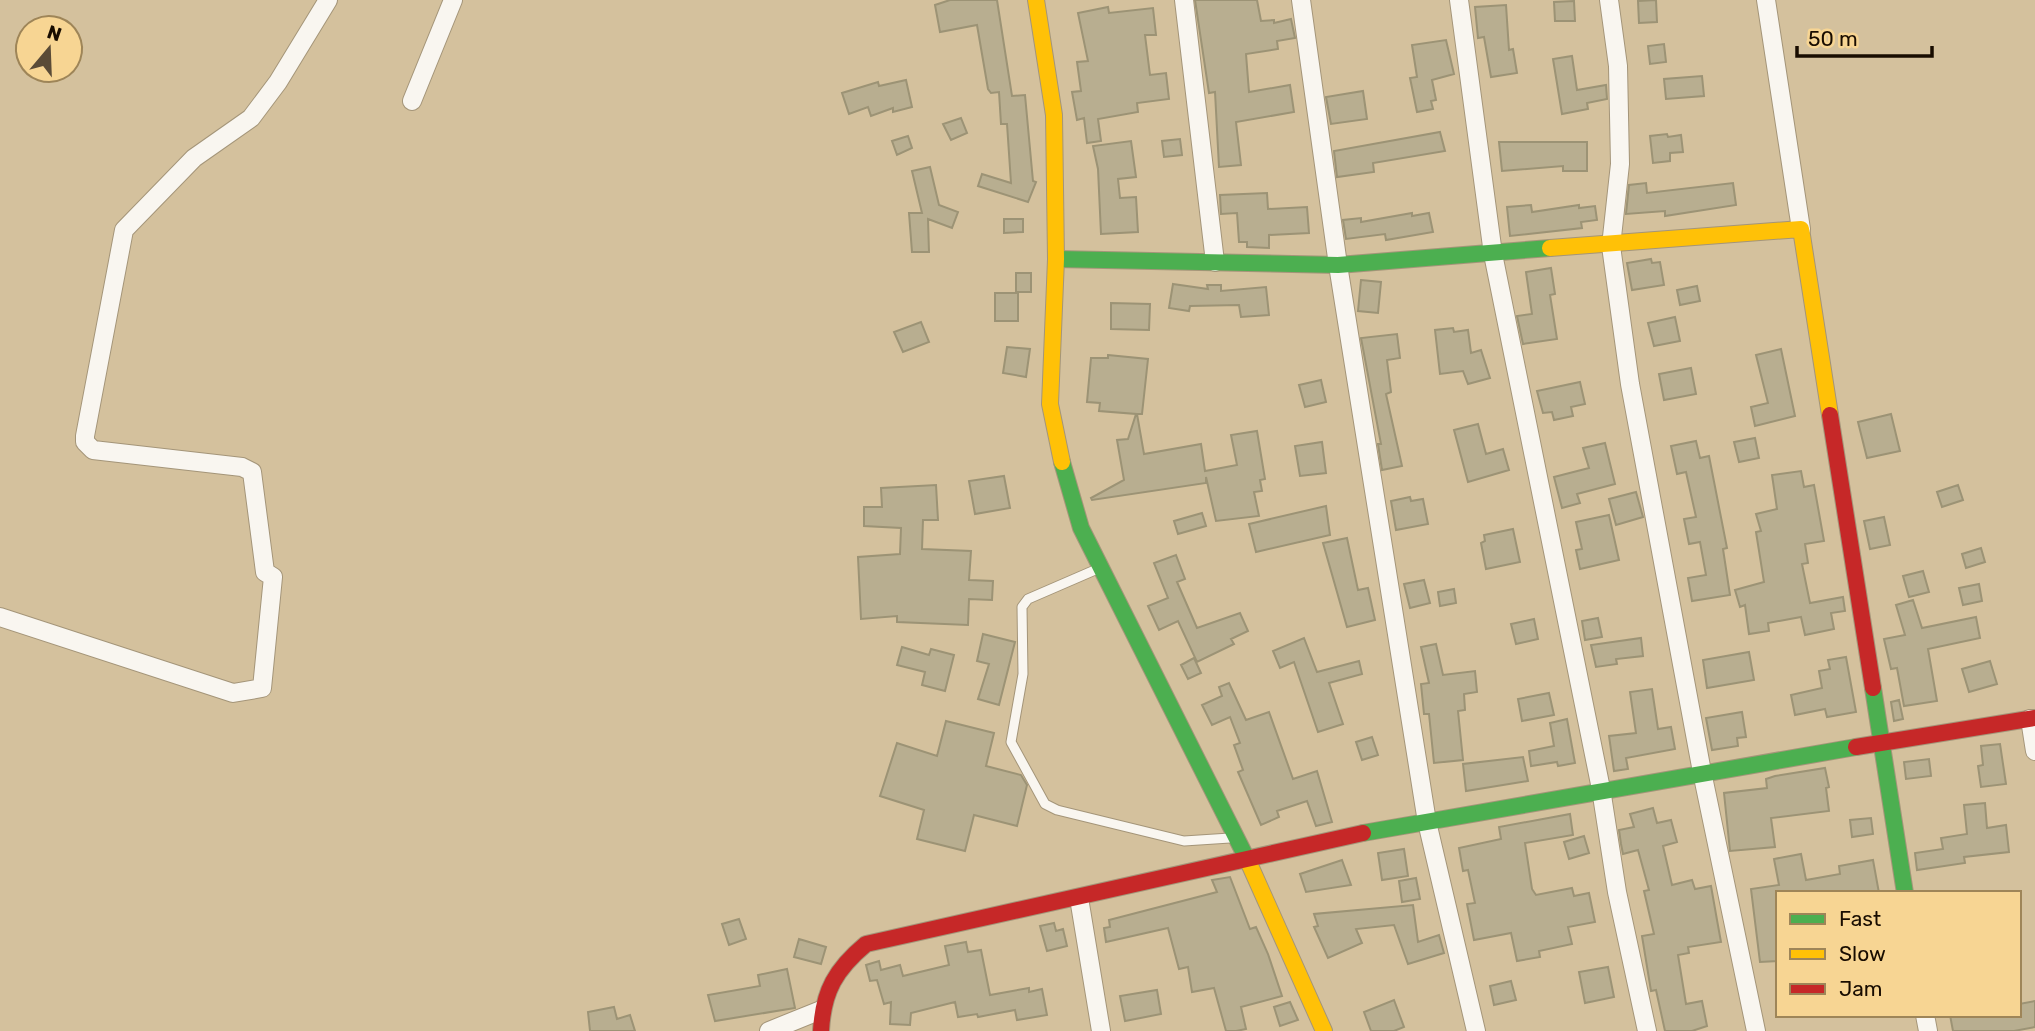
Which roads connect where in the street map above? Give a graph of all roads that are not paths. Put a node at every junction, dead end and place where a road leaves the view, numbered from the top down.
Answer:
1 (328, 0) edge
2 (453, 0) edge
3 (1036, 0) edge
4 (1184, 0) edge
5 (1301, 0) edge
6 (1459, 0) edge
7 (1609, 0) edge
8 (1766, 0) edge
9 (412, 102) dead end
10 (1801, 229) junction
11 (1611, 246) junction
12 (1493, 254) junction
13 (1056, 259) junction
14 (1215, 262) junction
15 (1338, 265) junction
16 (1100, 568) junction
17 (0, 617) edge
18 (2032, 718) edge
19 (1880, 743) junction
20 (2035, 751) edge
21 (1702, 772) junction
22 (1601, 789) junction
23 (1427, 822) junction
24 (1236, 837) junction
25 (1246, 857) junction
26 (1905, 891) edge
27 (1079, 898) junction
28 (821, 1010) junction
29 (769, 1031) edge
30 (821, 1031) edge
31 (1101, 1031) edge
32 (1324, 1031) edge
33 (1476, 1031) edge
34 (1647, 1031) edge
35 (1756, 1031) edge

1 - 17 street
2 - 9 street
3 - 13 main road
4 - 14 street
5 - 15 street
6 - 12 street
7 - 11 street
8 - 10 street
10 - 11 main road
10 - 19 main road
11 - 12 main road
11 - 21 street
12 - 15 main road
12 - 22 street
13 - 14 main road
13 - 16 main road
14 - 15 main road
15 - 23 street
16 - 24 main road
16 - 24 lane
18 - 19 main road
18 - 20 street
19 - 21 main road
19 - 26 main road
21 - 22 main road
21 - 35 street
22 - 23 main road
22 - 34 street
23 - 25 main road
23 - 33 street
24 - 25 main road
25 - 27 main road
25 - 32 main road
27 - 28 main road
27 - 31 street
28 - 29 street
28 - 30 main road

